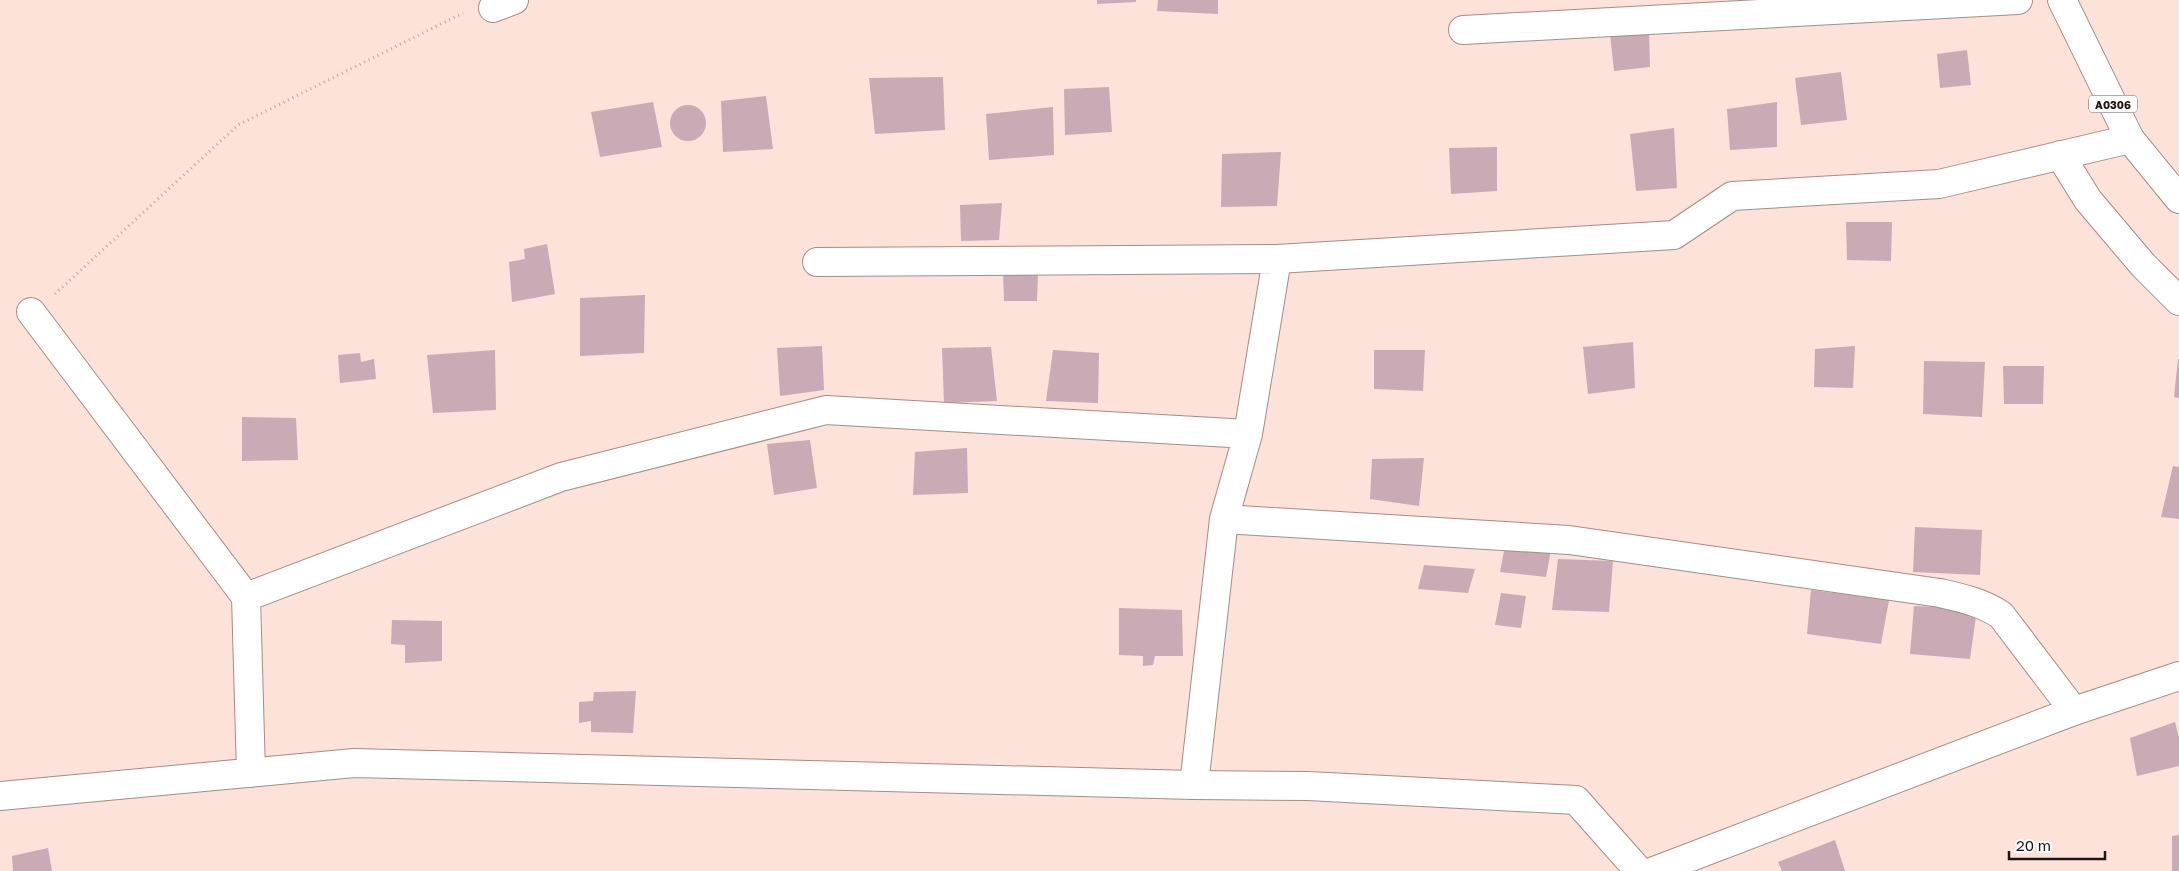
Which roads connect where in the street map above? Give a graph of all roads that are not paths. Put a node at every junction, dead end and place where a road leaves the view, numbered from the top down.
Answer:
1 (2018, 0) edge
2 (2062, 0) edge
3 (1463, 30) dead end
4 (2130, 139) junction
5 (2060, 155) junction
6 (2179, 199) edge
7 (1277, 259) junction
8 (817, 262) dead end
9 (2179, 301) edge
10 (40, 306) road end
11 (1248, 434) junction
12 (1224, 519) junction
13 (246, 597) junction
14 (2179, 676) edge
15 (2074, 711) junction
16 (251, 773) junction
17 (1194, 785) junction
18 (0, 796) edge
19 (1639, 871) edge
20 (1654, 871) edge

1 - 3 main road
2 - 4 main road, A0306
4 - 5 main road
4 - 6 main road, A0306
5 - 7 main road
5 - 9 main road
7 - 8 main road
7 - 11 main road
10 - 13 main road
11 - 12 main road
11 - 13 main road
12 - 15 main road
12 - 17 main road
13 - 16 main road
14 - 15 main road
15 - 20 main road
16 - 17 main road
16 - 18 main road
17 - 19 main road

